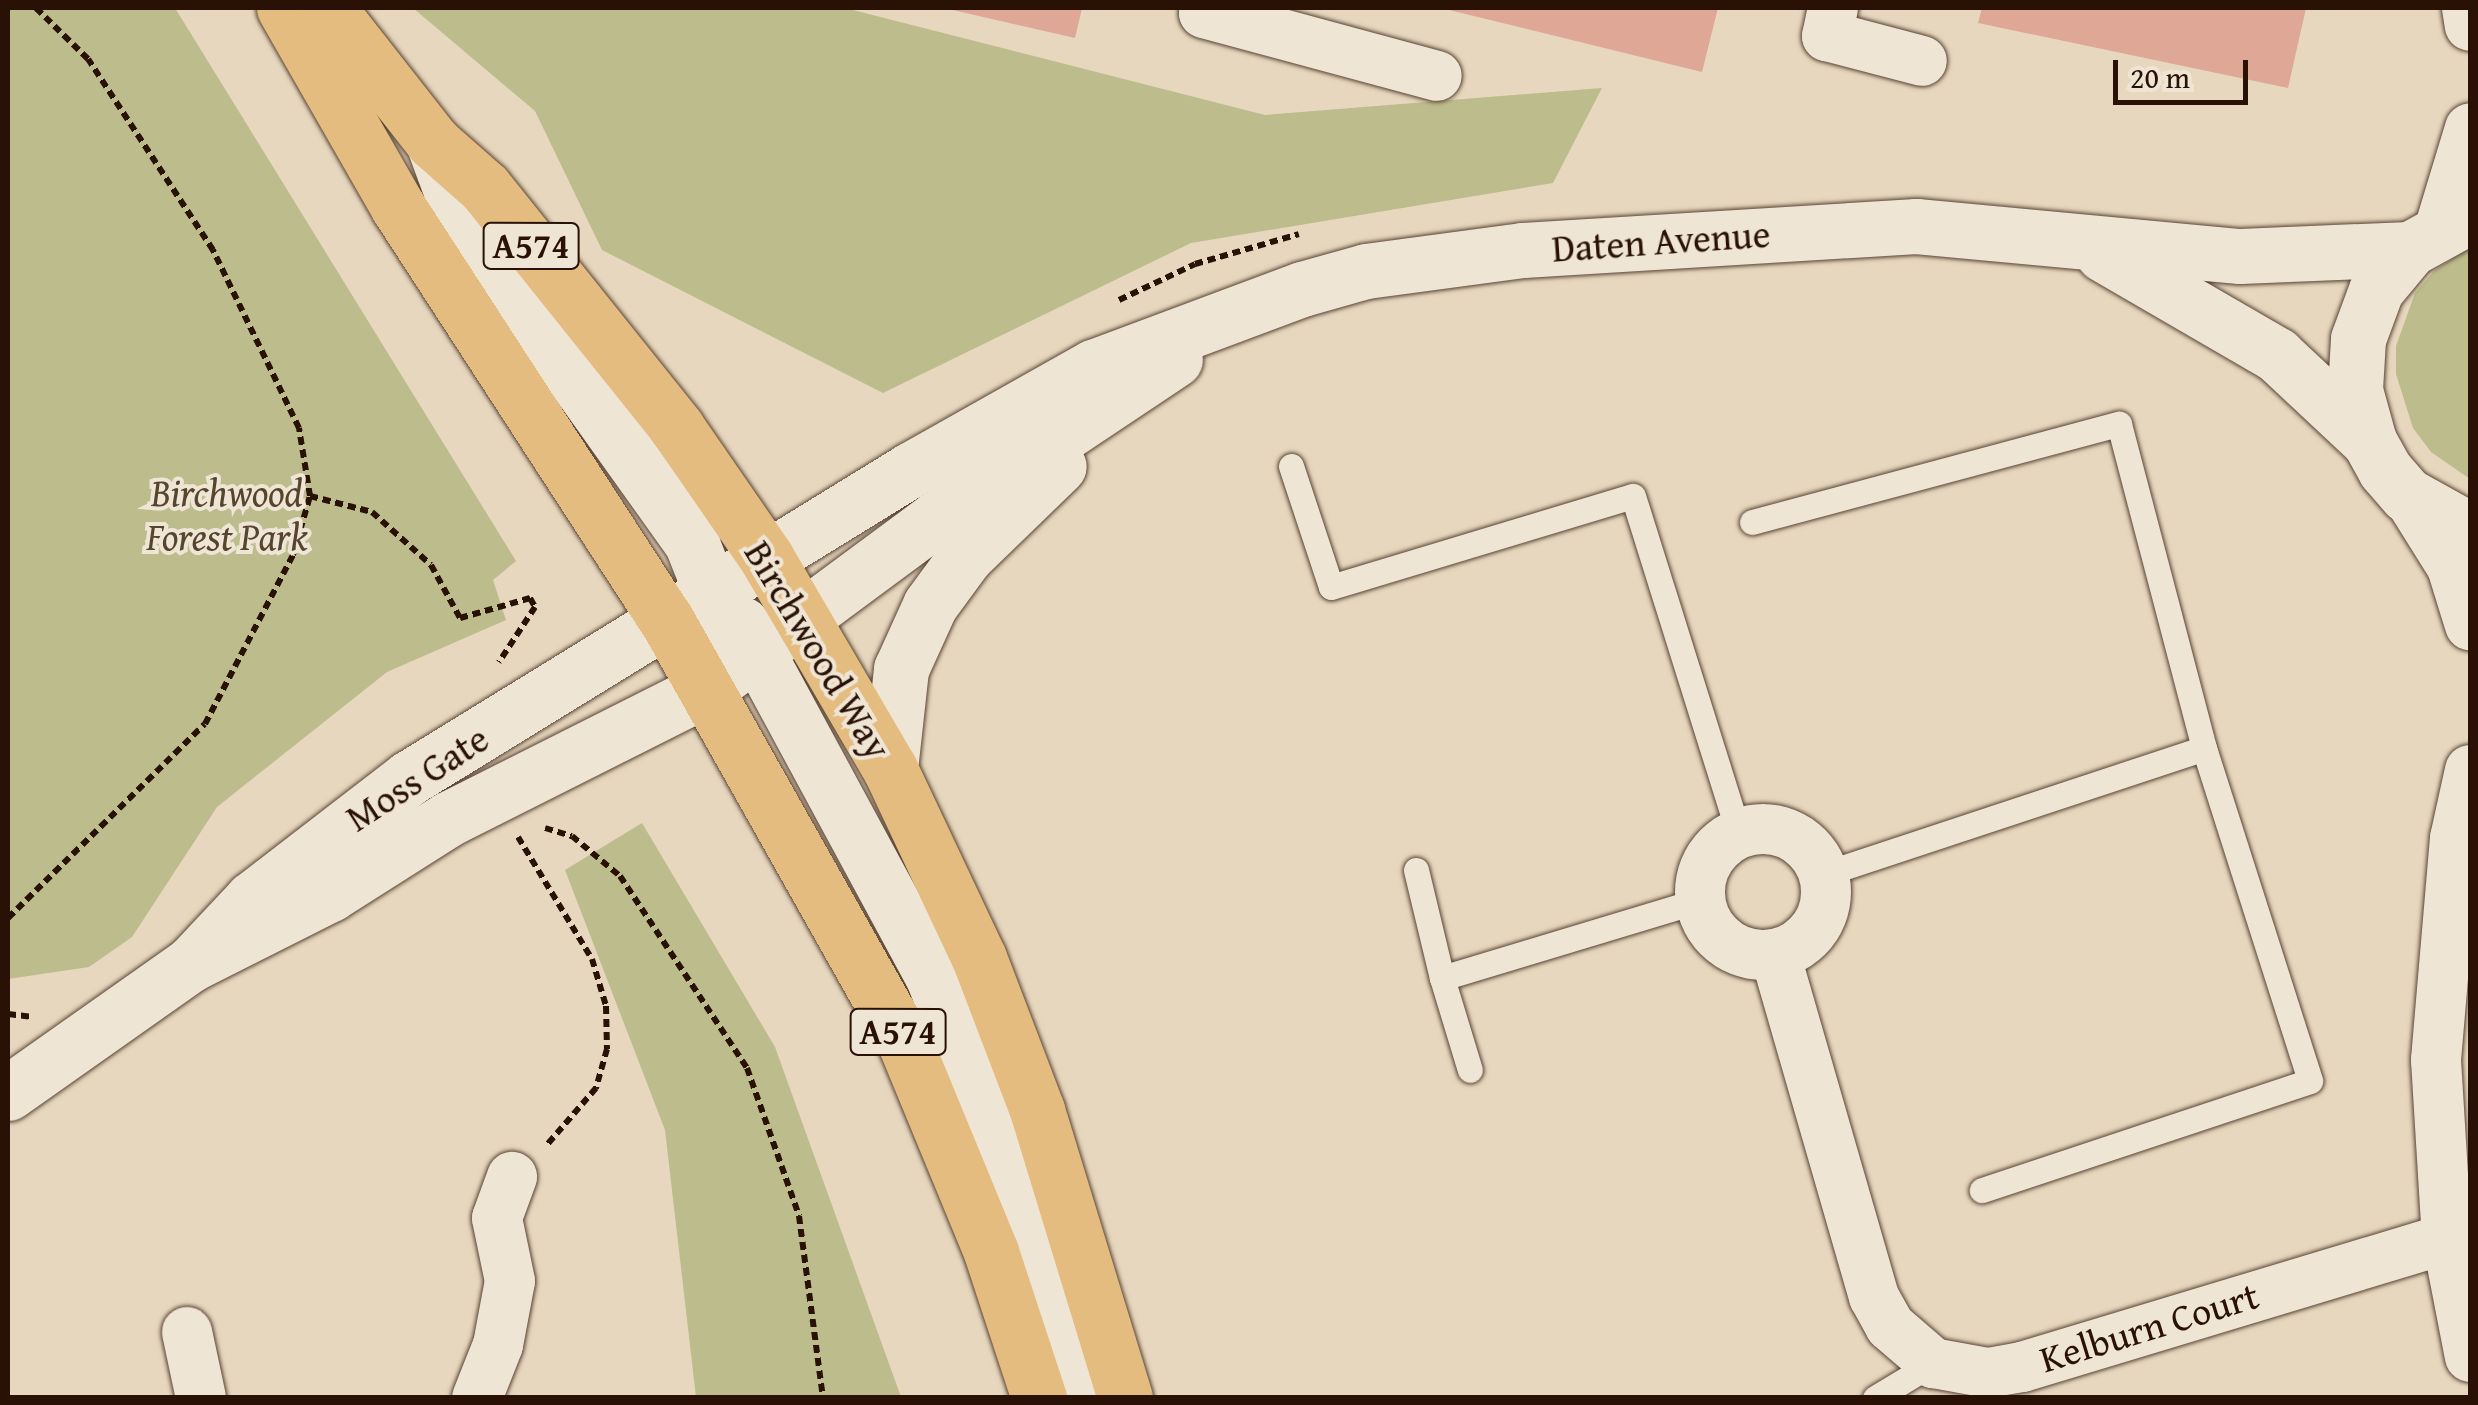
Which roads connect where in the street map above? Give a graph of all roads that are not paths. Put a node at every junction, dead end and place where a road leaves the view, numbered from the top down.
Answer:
1 (284, 8) edge
2 (328, 8) edge
3 (1205, 8) edge
4 (1833, 8) edge
5 (2467, 8) edge
6 (2470, 26) edge
7 (1922, 62) dead end
8 (1437, 76) dead end
9 (2470, 128) edge
10 (433, 142) junction
11 (2440, 231) edge
12 (2091, 246) junction
13 (1239, 314) junction
14 (1150, 376) junction
15 (2369, 442) junction
16 (1291, 466) dead end
17 (2407, 496) junction
18 (1752, 522) dead end
19 (2470, 530) edge
20 (766, 558) junction
21 (715, 589) junction
22 (666, 619) junction
23 (804, 620) junction
24 (2470, 625) edge
25 (754, 657) junction
26 (703, 692) junction
27 (2204, 748) junction
28 (890, 768) junction
29 (2470, 770) edge
30 (1739, 834) junction
31 (1416, 870) dead end
32 (1824, 874) junction
33 (1700, 900) junction
34 (1775, 954) junction
35 (191, 964) junction
36 (1442, 978) junction
37 (1470, 1070) dead end
38 (8, 1093) edge
39 (512, 1177) road end
40 (1982, 1190) dead end
41 (2448, 1240) junction
42 (187, 1332) dead end
43 (2470, 1357) edge
44 (1933, 1364) junction
45 (201, 1398) edge
46 (477, 1398) edge
47 (1039, 1398) edge
48 (1077, 1398) edge
49 (1125, 1398) edge
50 (1875, 1398) edge

1 - 22 main road, A574
2 - 10 main road, Birchwood Way / A574
3 - 8 street
4 - 7 street
5 - 6 street
9 - 11 street
10 - 20 main road, Birchwood Way / A574
10 - 21 street, A574
11 - 12 street, Daten Avenue
11 - 15 street
12 - 13 street, Daten Avenue
12 - 15 street, Daten Avenue
13 - 14 street, Daten Avenue
13 - 20 street, Daten Avenue
14 - 23 street, Daten Avenue
14 - 28 street
15 - 17 street
16 - 30 lane
17 - 19 street
17 - 24 street
18 - 27 lane
20 - 21 street, Daten Avenue
20 - 23 main road, Birchwood Way / A574
20 - 25 street, A574
21 - 22 street, Daten Avenue
21 - 26 street, A574
22 - 26 main road, A574
22 - 35 street, Moss Gate
23 - 25 street, Daten Avenue
23 - 28 main road, Birchwood Way / A574
25 - 26 street, Daten Avenue
25 - 48 street, A574
26 - 35 street, Moss Gate
26 - 47 main road, A574
27 - 32 lane
27 - 40 lane
28 - 49 main road, Birchwood Way / A574
29 - 41 street
30 - 32 street
30 - 33 street
31 - 36 lane
32 - 34 street
33 - 34 street
33 - 36 lane
34 - 44 street
35 - 38 street, Moss Gate
36 - 37 lane
39 - 46 street
41 - 43 street
41 - 44 street, Kelburn Court
42 - 45 street
44 - 50 lane

